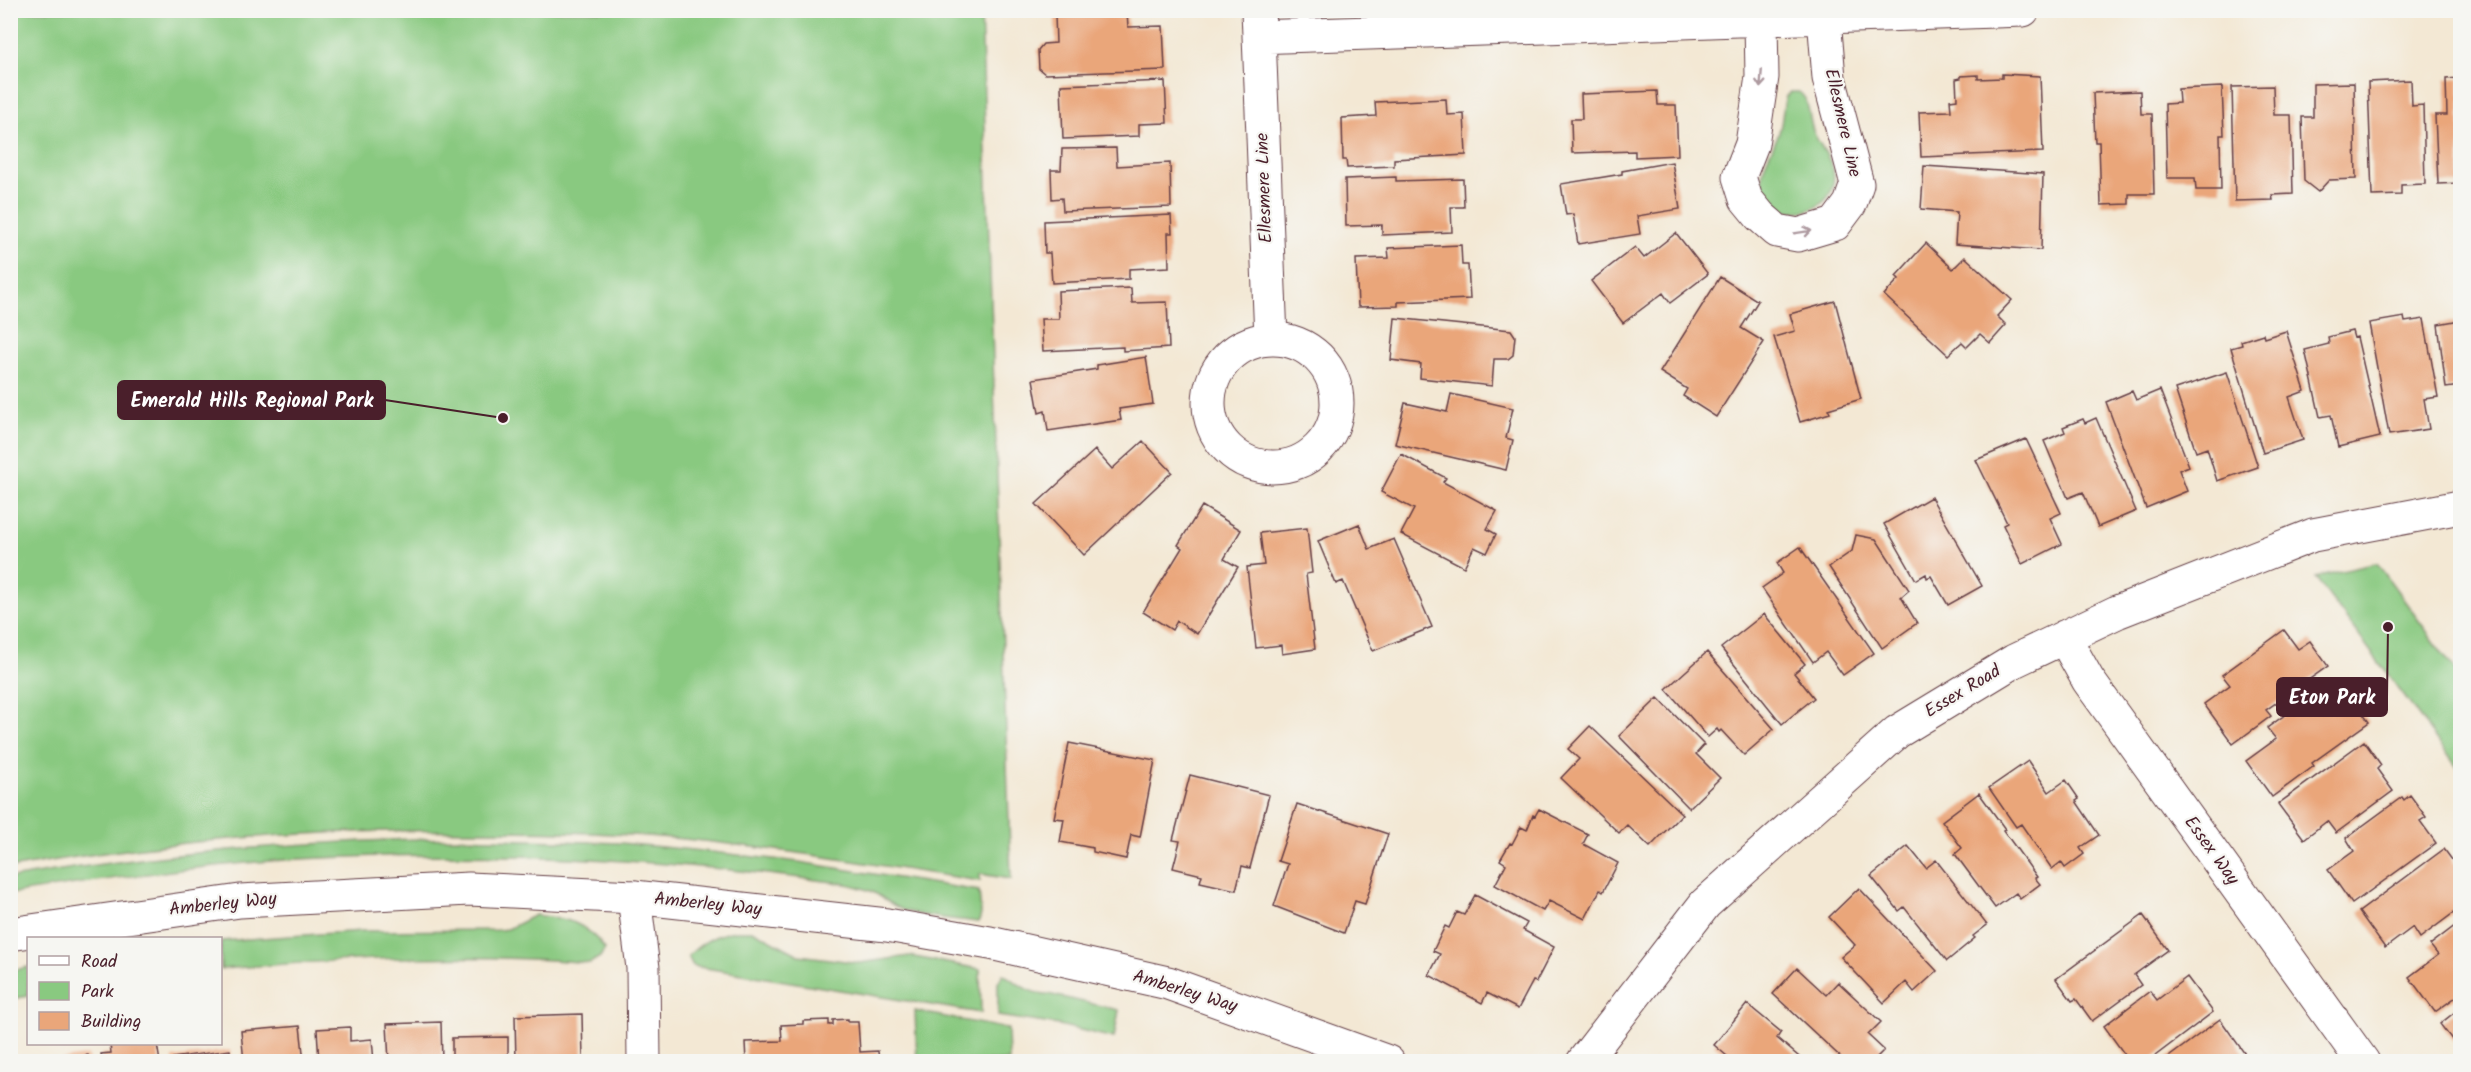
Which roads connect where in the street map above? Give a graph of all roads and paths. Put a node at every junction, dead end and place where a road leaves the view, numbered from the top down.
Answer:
1 (2023, 10) edge
2 (1824, 18) junction
3 (1761, 21) junction
4 (1258, 24) edge
5 (1270, 339) dead end
6 (2460, 507) edge
7 (2064, 637) junction
8 (634, 897) junction
9 (10, 934) edge
10 (644, 1062) edge
11 (1388, 1062) edge
12 (1583, 1062) edge
13 (2363, 1062) edge

1 - 2 street, Ellesmere Line
2 - 3 street, Ellesmere Line
3 -> 2 street, Ellesmere Line
3 - 4 street, Ellesmere Line
4 - 5 street, Ellesmere Line
6 - 7 street, Essex Road
7 - 12 street, Essex Road
7 - 13 street, Essex Way
8 - 9 street, Amberley Way
8 - 10 street
8 - 11 street, Amberley Way

